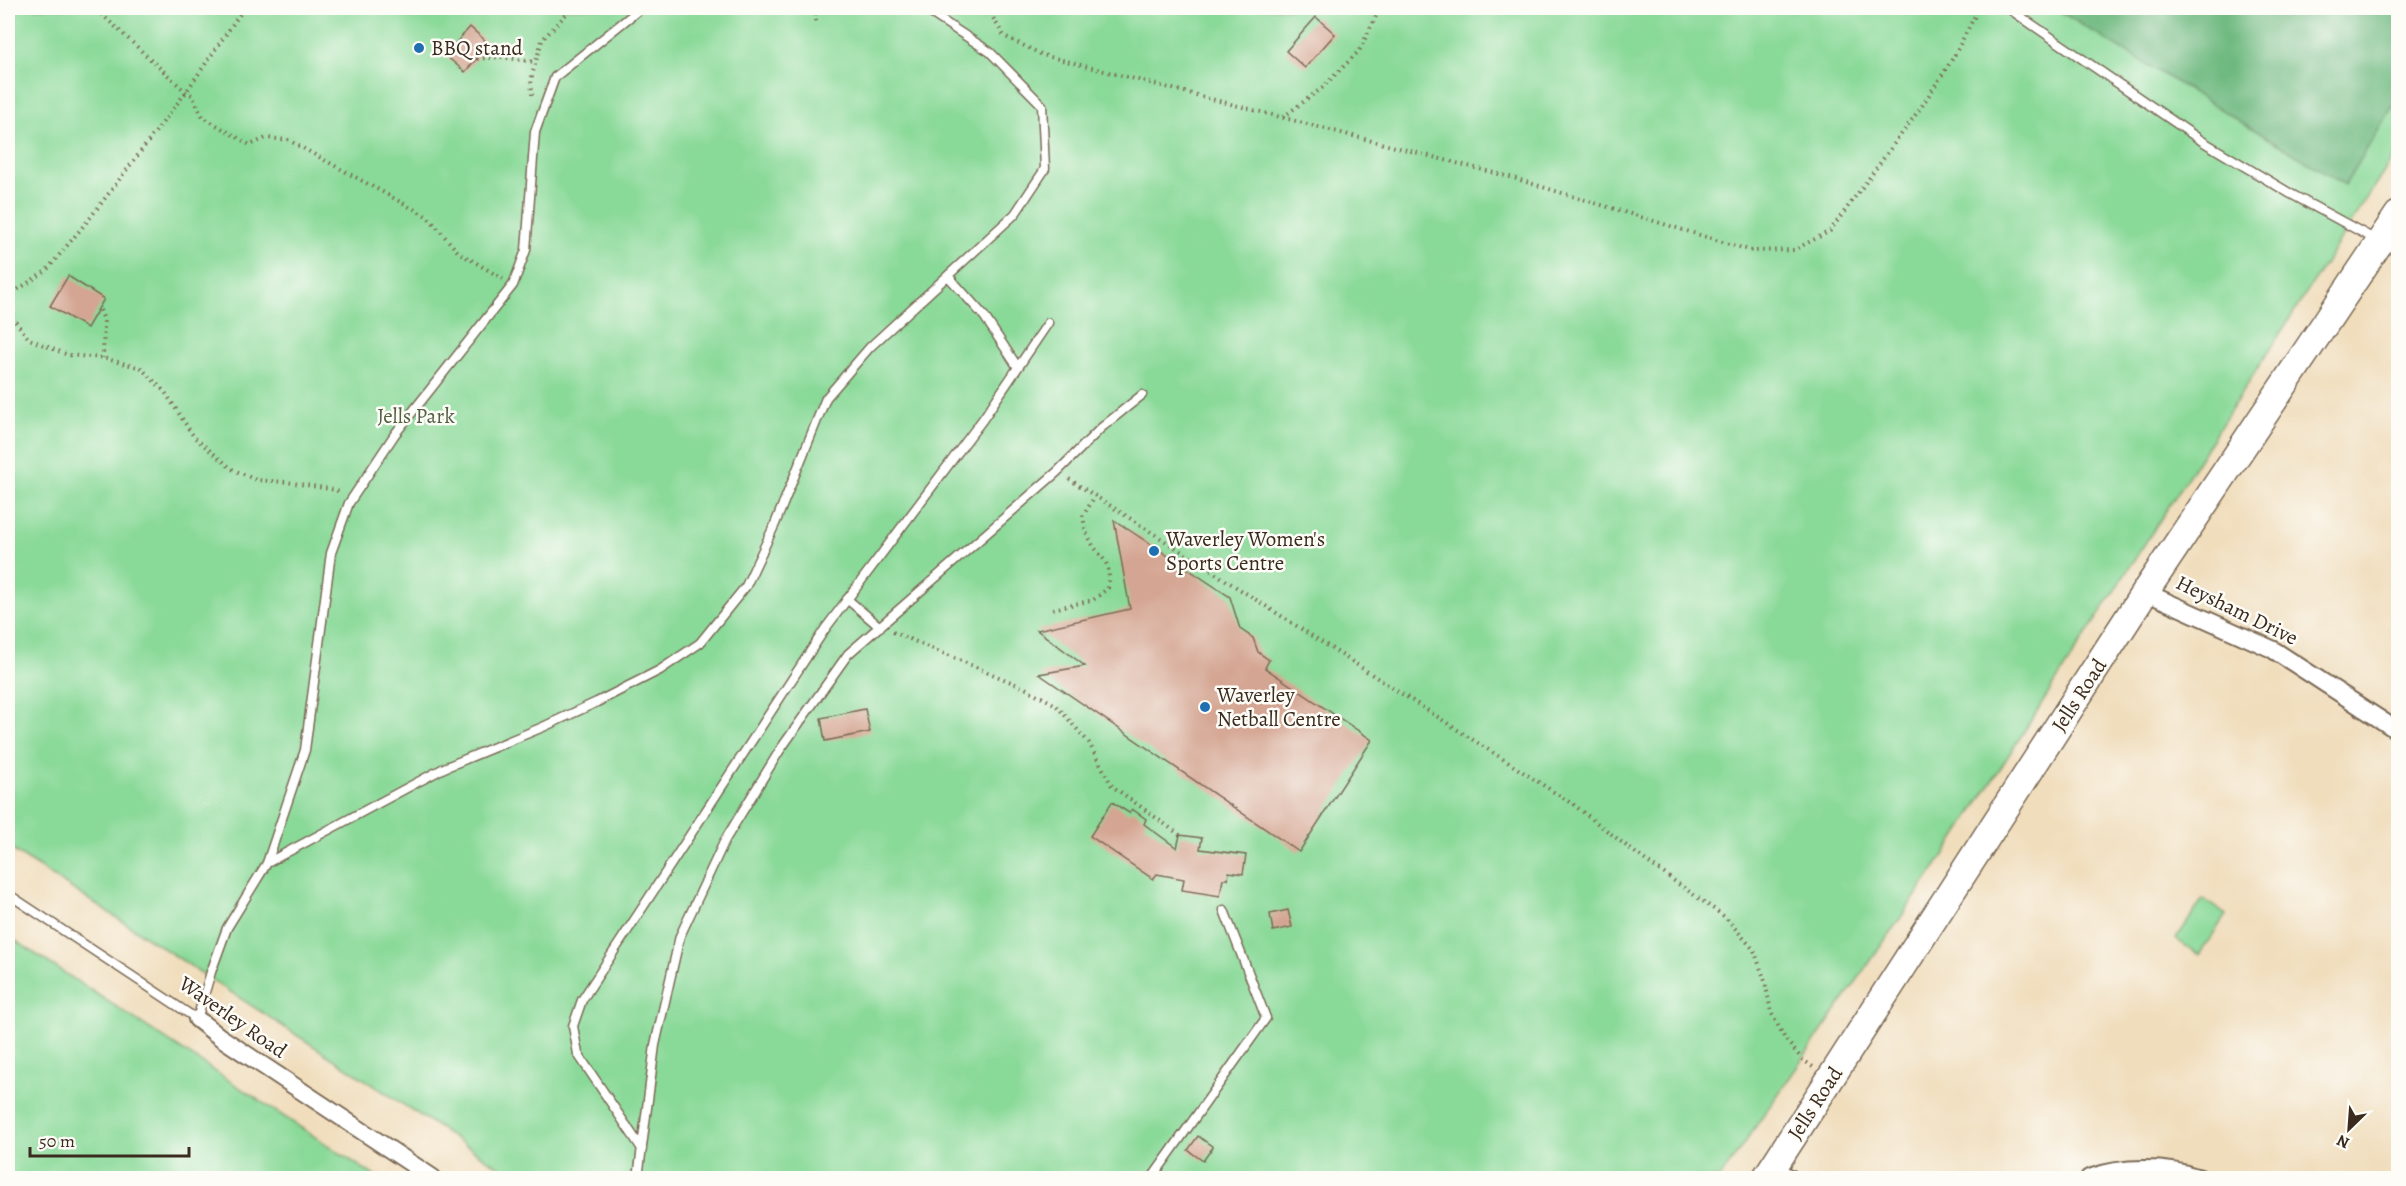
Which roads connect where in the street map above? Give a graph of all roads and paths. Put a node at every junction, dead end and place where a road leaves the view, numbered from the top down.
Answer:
1 (244, 8) edge
2 (572, 8) edge
3 (641, 8) edge
4 (814, 8) edge
5 (923, 8) edge
6 (987, 8) edge
7 (1380, 8) edge
8 (1979, 8) edge
9 (2008, 8) edge
10 (97, 10) dead end
11 (816, 22) dead end
12 (477, 59) dead end
13 (536, 62) junction
14 (186, 92) junction
15 (1283, 118) junction
16 (535, 132) junction
17 (2398, 215) edge
18 (2380, 243) junction
19 (948, 276) junction
20 (513, 285) junction
21 (8, 296) edge
22 (100, 310) dead end
23 (8, 312) edge
24 (1048, 322) dead end
25 (104, 358) junction
26 (1017, 366) junction
27 (1142, 395) dead end
28 (1057, 472) junction
29 (1095, 496) junction
30 (349, 503) junction
31 (2145, 592) junction
32 (847, 599) junction
33 (1053, 609) dead end
34 (880, 627) junction
35 (2398, 730) edge
36 (1180, 835) dead end
37 (267, 863) junction
38 (8, 894) edge
39 (1224, 910) dead end
40 (197, 1019) junction
41 (1830, 1079) junction
42 (642, 1149) junction
43 (1777, 1175) edge
44 (433, 1179) edge
45 (638, 1179) edge
46 (1152, 1179) edge
47 (2090, 1179) edge
48 (2200, 1179) edge

1 - 14 path
2 - 13 path
3 - 16 lane
4 - 11 path
5 - 19 lane
6 - 15 path
7 - 15 path
8 - 15 path
9 - 18 lane
10 - 14 path
12 - 13 path
13 - 16 path
14 - 20 path
14 - 21 path
16 - 20 lane
17 - 18 main road, Jells Road
18 - 31 main road, Jells Road
19 - 26 lane
19 - 37 lane
20 - 30 lane
22 - 25 path
23 - 25 path
24 - 26 lane
25 - 30 path
26 - 32 lane
27 - 28 lane
28 - 29 path
28 - 34 lane
29 - 33 path
29 - 41 path
30 - 37 lane
31 - 35 street, Heysham Drive
31 - 41 main road, Jells Road
32 - 34 lane
32 - 42 lane
34 - 36 path
34 - 42 lane
37 - 40 lane
38 - 40 lane, Waverley Road
39 - 46 lane
40 - 44 street, Waverley Road
41 - 43 main road, Jells Road
42 - 45 lane
47 - 48 street

